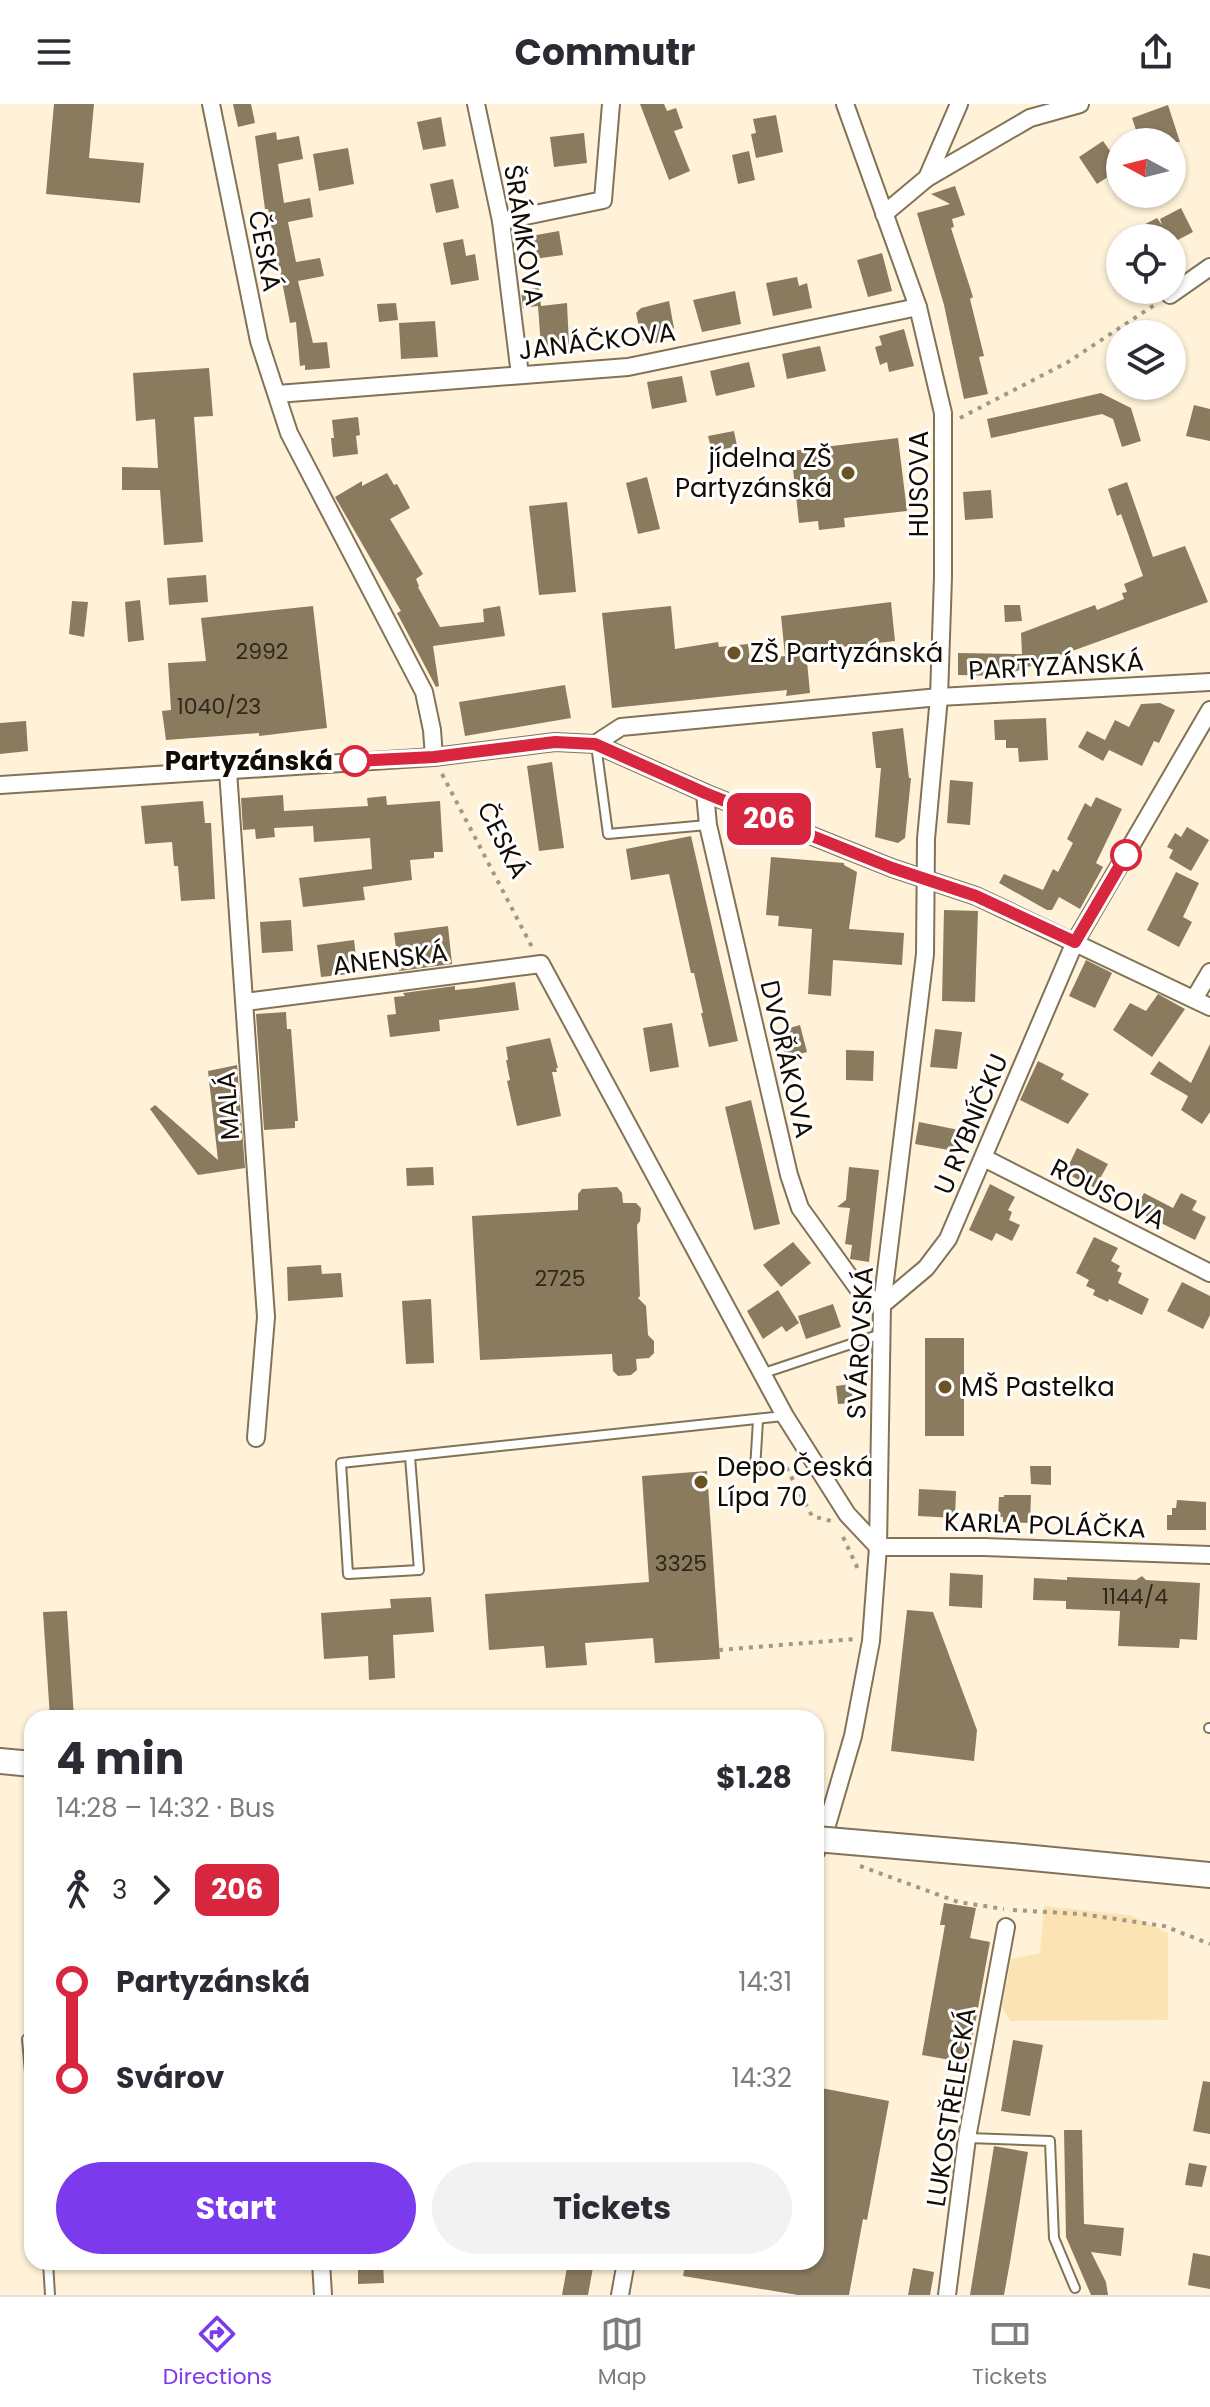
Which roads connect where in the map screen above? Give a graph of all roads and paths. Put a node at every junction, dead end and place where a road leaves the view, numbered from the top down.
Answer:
1 (211, 104) edge
2 (476, 104) edge
3 (611, 104) edge
4 (845, 104) edge
5 (959, 104) edge
6 (1080, 104) edge
7 (927, 178) junction
8 (884, 214) junction
9 (501, 221) junction
10 (1210, 267) edge
11 (1186, 284) edge
12 (1156, 304) edge
13 (918, 307) junction
14 (520, 375) junction
15 (277, 394) junction
16 (943, 425) junction
17 (1210, 682) edge
18 (939, 697) junction
19 (1210, 710) edge
20 (595, 744) junction
21 (434, 757) junction
22 (228, 771) junction
23 (0, 785) edge
24 (705, 793) junction
25 (708, 825) junction
26 (926, 879) junction
27 (1075, 942) junction
28 (541, 964) junction
29 (1210, 972) edge
30 (1194, 999) junction
31 (245, 1002) junction
32 (1210, 1007) edge
33 (984, 1158) junction
34 (1210, 1273) edge
35 (882, 1305) junction
36 (881, 1334) junction
37 (761, 1374) junction
38 (785, 1416) junction
39 (758, 1420) junction
40 (256, 1438) dead end
41 (410, 1457) junction
42 (767, 1465) dead end
43 (755, 1470) dead end
44 (836, 1522) dead end
45 (842, 1535) dead end
46 (878, 1547) junction
47 (1210, 1555) edge
48 (860, 1573) dead end
49 (855, 1639) dead end
50 (719, 1650) dead end
51 (0, 1761) edge
52 (24, 1763) edge
53 (824, 1832) edge
54 (824, 1840) edge
55 (856, 1865) dead end
56 (1210, 1875) edge
57 (1006, 1927) dead end
58 (1210, 1944) edge
59 (967, 2138) junction
60 (48, 2270) edge
61 (321, 2270) edge
62 (625, 2270) edge
63 (1075, 2288) dead end
64 (50, 2295) edge
65 (323, 2295) edge
66 (620, 2295) edge
67 (947, 2295) edge

1 - 15 street, ČESKÁ
2 - 9 street, ŠRÁMKOVA
3 - 9 street
4 - 8 street, HUSOVA
5 - 7 street
6 - 7 street
7 - 8 street
8 - 13 street, HUSOVA
9 - 14 street, ŠRÁMKOVA
10 - 11 street
12 - 16 path
13 - 14 street, JANÁČKOVA
13 - 16 street, HUSOVA
14 - 15 street, JANÁČKOVA
15 - 21 street, ČESKÁ
16 - 18 street, HUSOVA
17 - 18 street, PARTYZÁNSKÁ
18 - 20 street, PARTYZÁNSKÁ
18 - 26 street, HUSOVA
19 - 27 street, U RYBNÍČKU
20 - 21 street, PARTYZÁNSKÁ
20 - 24 street
20 - 25 lane
21 - 22 street, PARTYZÁNSKÁ
21 - 28 path, ČESKÁ
22 - 23 street, PARTYZÁNSKÁ
22 - 31 street, MALÁ
24 - 25 street, DVOŘÁKOVA
24 - 26 street
25 - 35 street, DVOŘÁKOVA
26 - 27 street
26 - 35 street, SVÁROVSKÁ
27 - 30 street
27 - 33 street, U RYBNÍČKU
28 - 31 street, ANENSKÁ
28 - 37 street
29 - 30 street
30 - 32 street
31 - 40 street, MALÁ
33 - 34 street, ROUSOVA
33 - 35 street, U RYBNÍČKU
35 - 36 street, SVÁROVSKÁ
36 - 37 lane
36 - 46 street, SVÁROVSKÁ
37 - 38 street
38 - 39 lane
38 - 46 street
39 - 41 lane
39 - 43 lane
41 - 41 lane
42 - 44 path
45 - 48 path
46 - 47 street, KARLA POLÁČKA
46 - 53 street, SVÁROVSKÁ
49 - 50 path
51 - 52 main road
54 - 56 main road, bridge
55 - 58 path
57 - 59 street, LUKOSTŘELECKÁ
59 - 63 lane
59 - 67 street, LUKOSTŘELECKÁ
60 - 64 lane
61 - 65 street
62 - 66 street

